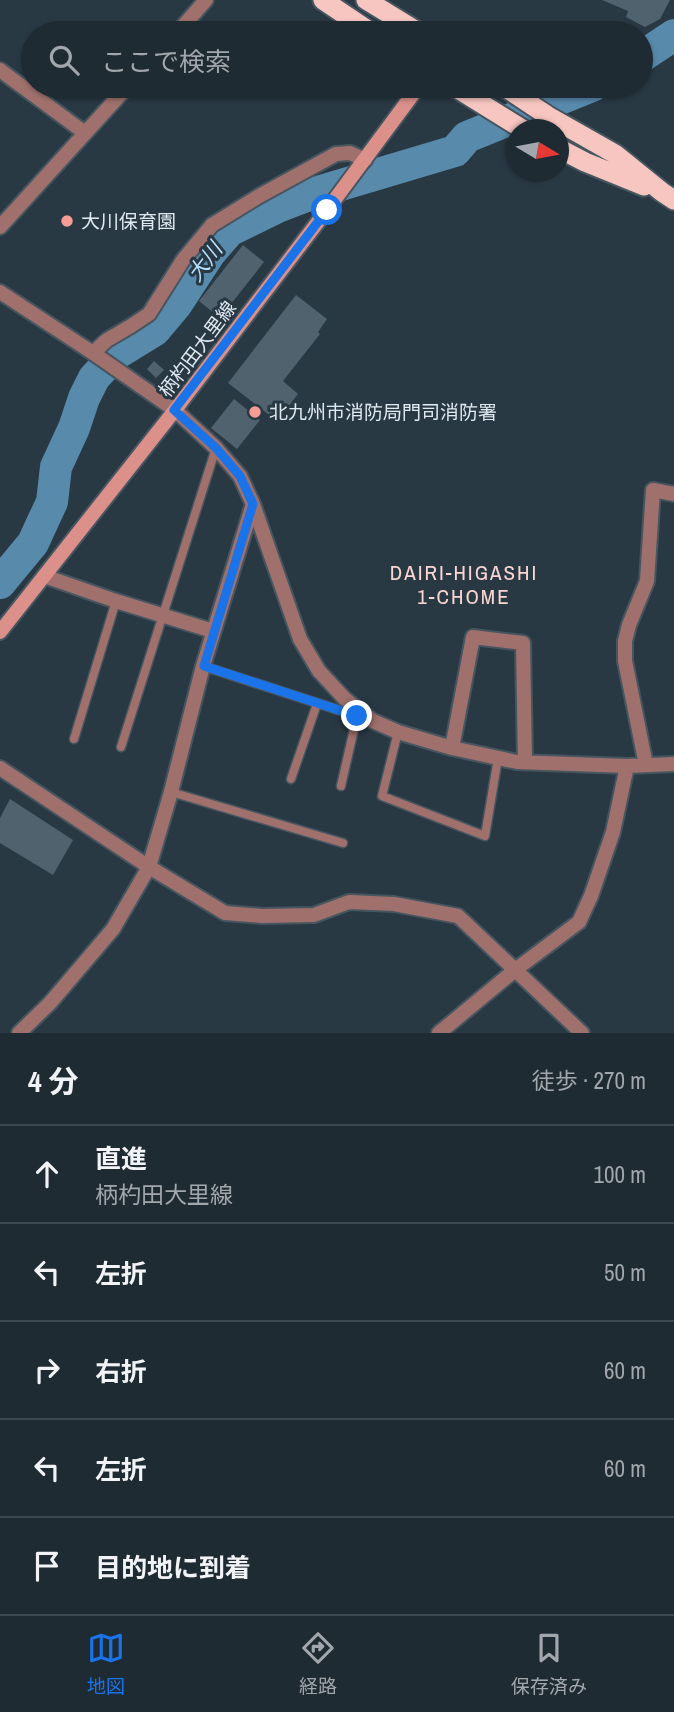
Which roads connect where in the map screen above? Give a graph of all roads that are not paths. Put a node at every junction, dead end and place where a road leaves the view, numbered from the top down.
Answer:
1 (206, 0) edge
2 (323, 0) edge
3 (366, 0) edge
4 (188, 21) edge
5 (355, 21) edge
6 (400, 21) edge
7 (0, 70) edge
8 (21, 86) edge
9 (38, 98) edge
10 (117, 98) edge
11 (410, 98) edge
12 (471, 98) edge
13 (521, 98) edge
14 (506, 119) edge
15 (85, 133) junction
16 (569, 154) edge
17 (365, 160) junction
18 (668, 196) edge
19 (0, 227) edge
20 (0, 292) edge
21 (94, 354) junction
22 (174, 410) junction
23 (216, 448) junction
24 (674, 494) edge
25 (253, 504) junction
26 (44, 576) junction
27 (116, 601) junction
28 (164, 616) junction
29 (213, 631) junction
30 (0, 632) edge
31 (204, 666) junction
32 (317, 704) junction
33 (398, 732) junction
34 (74, 739) dead end
35 (121, 747) dead end
36 (452, 748) junction
37 (498, 758) junction
38 (525, 762) junction
39 (674, 764) edge
40 (646, 765) junction
41 (627, 766) junction
42 (0, 768) edge
43 (291, 779) dead end
44 (341, 786) dead end
45 (172, 792) junction
46 (343, 843) dead end
47 (149, 867) junction
48 (515, 970) junction
49 (19, 1033) edge
50 (439, 1033) edge
51 (582, 1033) edge

1 - 4 street
2 - 5 highway
3 - 6 highway
7 - 8 street
9 - 15 street
10 - 15 street
11 - 17 main road, 柄杓田大里線
12 - 14 highway
13 - 18 highway
15 - 19 street
16 - 18 highway
17 - 21 street
17 - 22 main road, 柄杓田大里線
20 - 21 street
21 - 22 street
22 - 23 street
22 - 26 main road, 柄杓田大里線
23 - 25 street
23 - 28 lane
24 - 40 street
25 - 29 street
25 - 33 street
26 - 27 street
26 - 30 main road, 柄杓田大里線
27 - 28 street
27 - 34 lane
28 - 29 street
28 - 35 lane
29 - 31 street
31 - 32 lane
31 - 45 street
32 - 43 lane
32 - 44 lane
33 - 36 street
33 - 37 lane
36 - 37 street
36 - 38 street
37 - 38 street
38 - 41 street
39 - 40 street
40 - 41 street
41 - 48 street
42 - 47 street
45 - 46 lane
45 - 47 street
47 - 48 street
47 - 49 street
48 - 50 street
48 - 51 street

